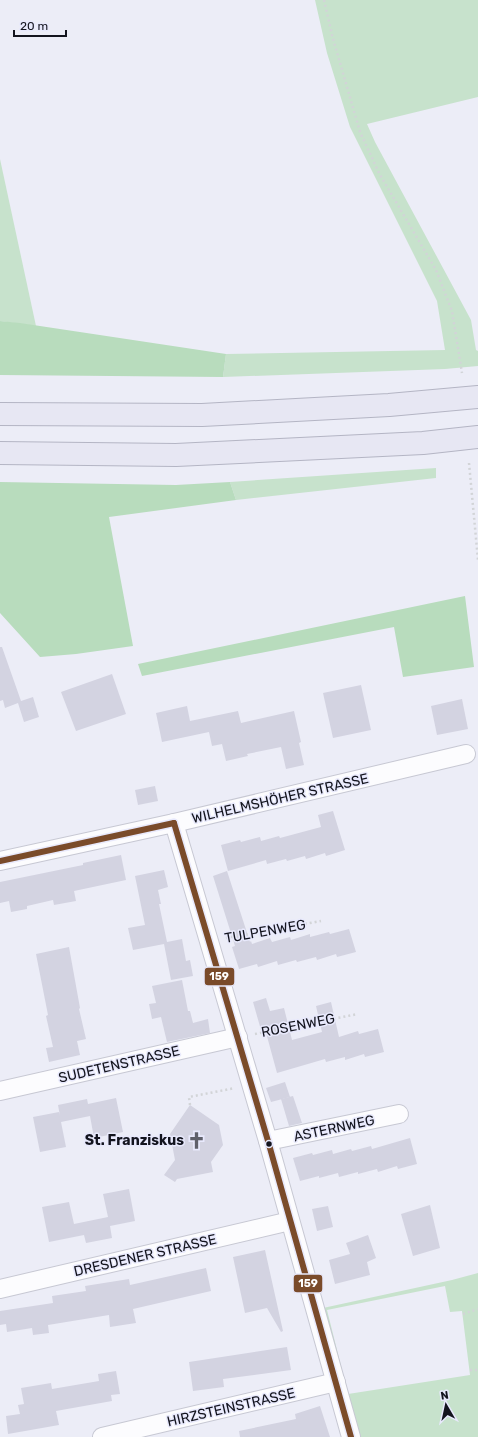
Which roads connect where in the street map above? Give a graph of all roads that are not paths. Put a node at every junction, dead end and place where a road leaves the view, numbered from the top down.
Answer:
1 (478, 397) edge
2 (0, 414) edge
3 (478, 437) edge
4 (0, 453) edge
5 (466, 754) dead end
6 (174, 823) junction
7 (0, 861) edge
8 (238, 1037) junction
9 (0, 1091) edge
10 (399, 1114) dead end
11 (268, 1141) junction
12 (290, 1221) junction
13 (0, 1289) edge
14 (336, 1382) junction
15 (102, 1437) edge
16 (351, 1437) edge

1 - 2 highway
3 - 4 highway
5 - 6 street, WILHELMSHÖHER STRASSE
6 - 7 street, WILHELMSHÖHER STRASSE
6 - 8 street
8 - 9 street, SUDETENSTRASSE
8 - 11 street
10 - 11 street, ASTERNWEG
11 - 12 street
12 - 13 street, DRESDENER STRASSE
12 - 14 street
14 - 15 street, HIRZSTEINSTRASSE
14 - 16 street

